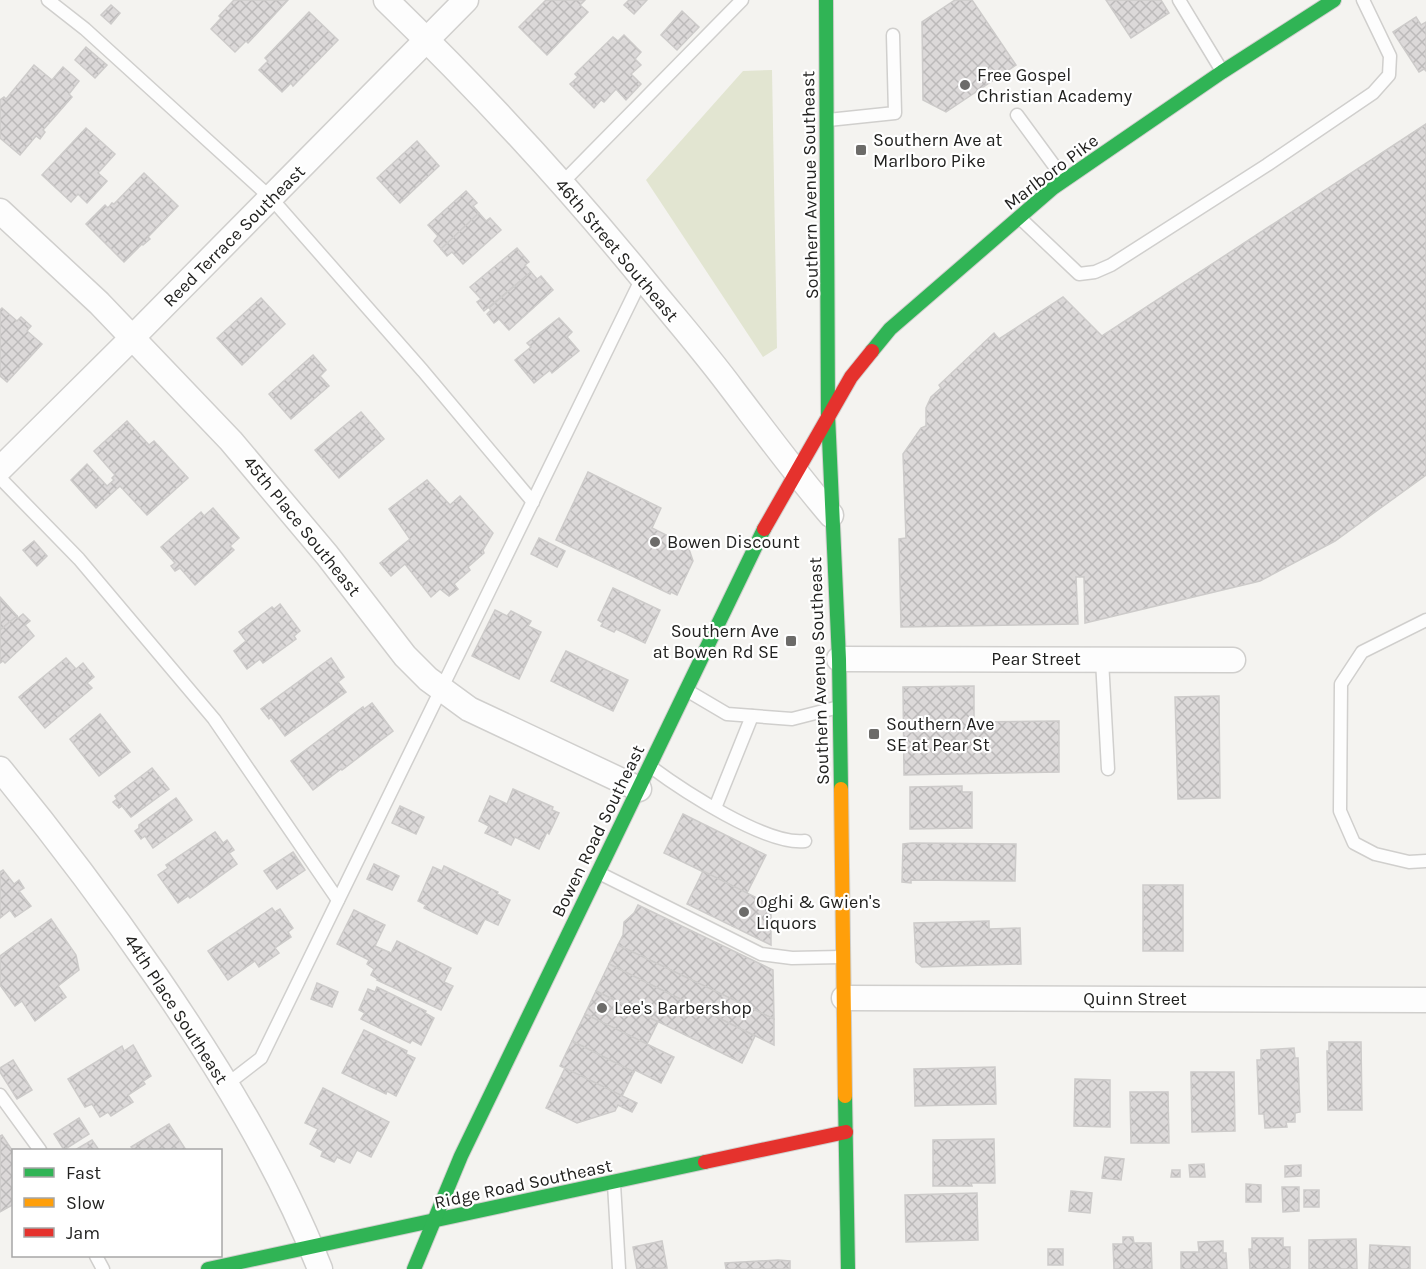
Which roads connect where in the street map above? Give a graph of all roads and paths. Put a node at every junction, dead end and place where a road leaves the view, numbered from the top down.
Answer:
1 (48, 0) edge
2 (386, 0) edge
3 (466, 0) edge
4 (741, 0) edge
5 (826, 0) edge
6 (1179, 0) edge
7 (1334, 0) edge
8 (1363, 0) edge
9 (893, 35) dead end
10 (427, 39) junction
11 (1222, 72) junction
12 (1017, 115) dead end
13 (827, 120) junction
14 (1065, 180) junction
15 (561, 184) junction
16 (271, 198) junction
17 (0, 211) edge
18 (1019, 218) junction
19 (642, 278) junction
20 (133, 337) junction
21 (828, 415) junction
22 (0, 470) edge
23 (796, 474) junction
24 (0, 478) edge
25 (533, 502) junction
26 (831, 514) junction
27 (1426, 620) edge
28 (839, 659) junction
29 (1101, 660) junction
30 (1233, 660) dead end
31 (441, 690) junction
32 (687, 691) junction
33 (839, 706) junction
34 (752, 716) junction
35 (650, 766) junction
36 (0, 769) edge
37 (1108, 769) dead end
38 (639, 789) junction
39 (715, 808) junction
40 (805, 841) dead end
41 (1426, 861) edge
42 (598, 872) junction
43 (338, 900) junction
44 (843, 957) junction
45 (844, 998) junction
46 (1426, 1000) edge
47 (226, 1085) junction
48 (0, 1095) edge
49 (846, 1132) junction
50 (39, 1149) edge
51 (614, 1183) junction
52 (433, 1222) junction
53 (316, 1258) edge
54 (208, 1269) edge
55 (414, 1269) edge
56 (619, 1269) edge
57 (848, 1269) edge

1 - 16 lane
2 - 10 street, 46th Street Southeast
3 - 10 street, Reed Terrace Southeast
4 - 15 lane
5 - 13 main road, Southern Avenue Southeast
6 - 11 lane
7 - 11 main road, Marlboro Pike
8 - 18 lane
9 - 13 lane
10 - 15 street, 46th Street Southeast
10 - 16 street, Reed Terrace Southeast
11 - 14 main road, Marlboro Pike
12 - 14 lane
13 - 21 main road, Southern Avenue Southeast
14 - 18 main road, Marlboro Pike
15 - 19 street, 46th Street Southeast
16 - 20 street, Reed Terrace Southeast
16 - 25 lane
17 - 20 street, 45th Place Southeast
18 - 21 main road, Marlboro Pike
19 - 23 street, 46th Street Southeast
19 - 25 lane
20 - 22 street, Reed Terrace Southeast
20 - 31 street, 45th Place Southeast
21 - 23 main road, Bowen Road Southeast
21 - 26 main road, Southern Avenue Southeast
23 - 26 street, 46th Street Southeast
23 - 32 main road, Bowen Road Southeast
24 - 43 lane
25 - 31 lane
26 - 28 main road, Southern Avenue Southeast
27 - 41 lane
28 - 29 street, Pear Street
28 - 33 main road, Southern Avenue Southeast
29 - 30 street, Pear Street
29 - 37 lane
31 - 38 street, 45th Place Southeast
31 - 43 lane
32 - 34 lane
32 - 35 main road, Bowen Road Southeast
33 - 34 lane
33 - 44 main road, Southern Avenue Southeast
34 - 39 lane
35 - 38 main road, Bowen Road Southeast
35 - 39 lane
36 - 47 street, 44th Place Southeast
38 - 42 main road, Bowen Road Southeast
39 - 40 lane
42 - 44 lane
42 - 52 main road, Bowen Road Southeast
43 - 47 lane
44 - 45 main road, Southern Avenue Southeast
45 - 46 street, Quinn Street
45 - 49 main road, Southern Avenue Southeast
47 - 53 street, 44th Place Southeast
48 - 50 lane
49 - 51 main road, Ridge Road Southeast
49 - 57 main road, Southern Avenue Southeast
51 - 52 main road, Ridge Road Southeast
51 - 56 lane
52 - 53 main road, Ridge Road Southeast
52 - 55 main road, Bowen Road Southeast
53 - 54 main road, Ridge Road Southeast

